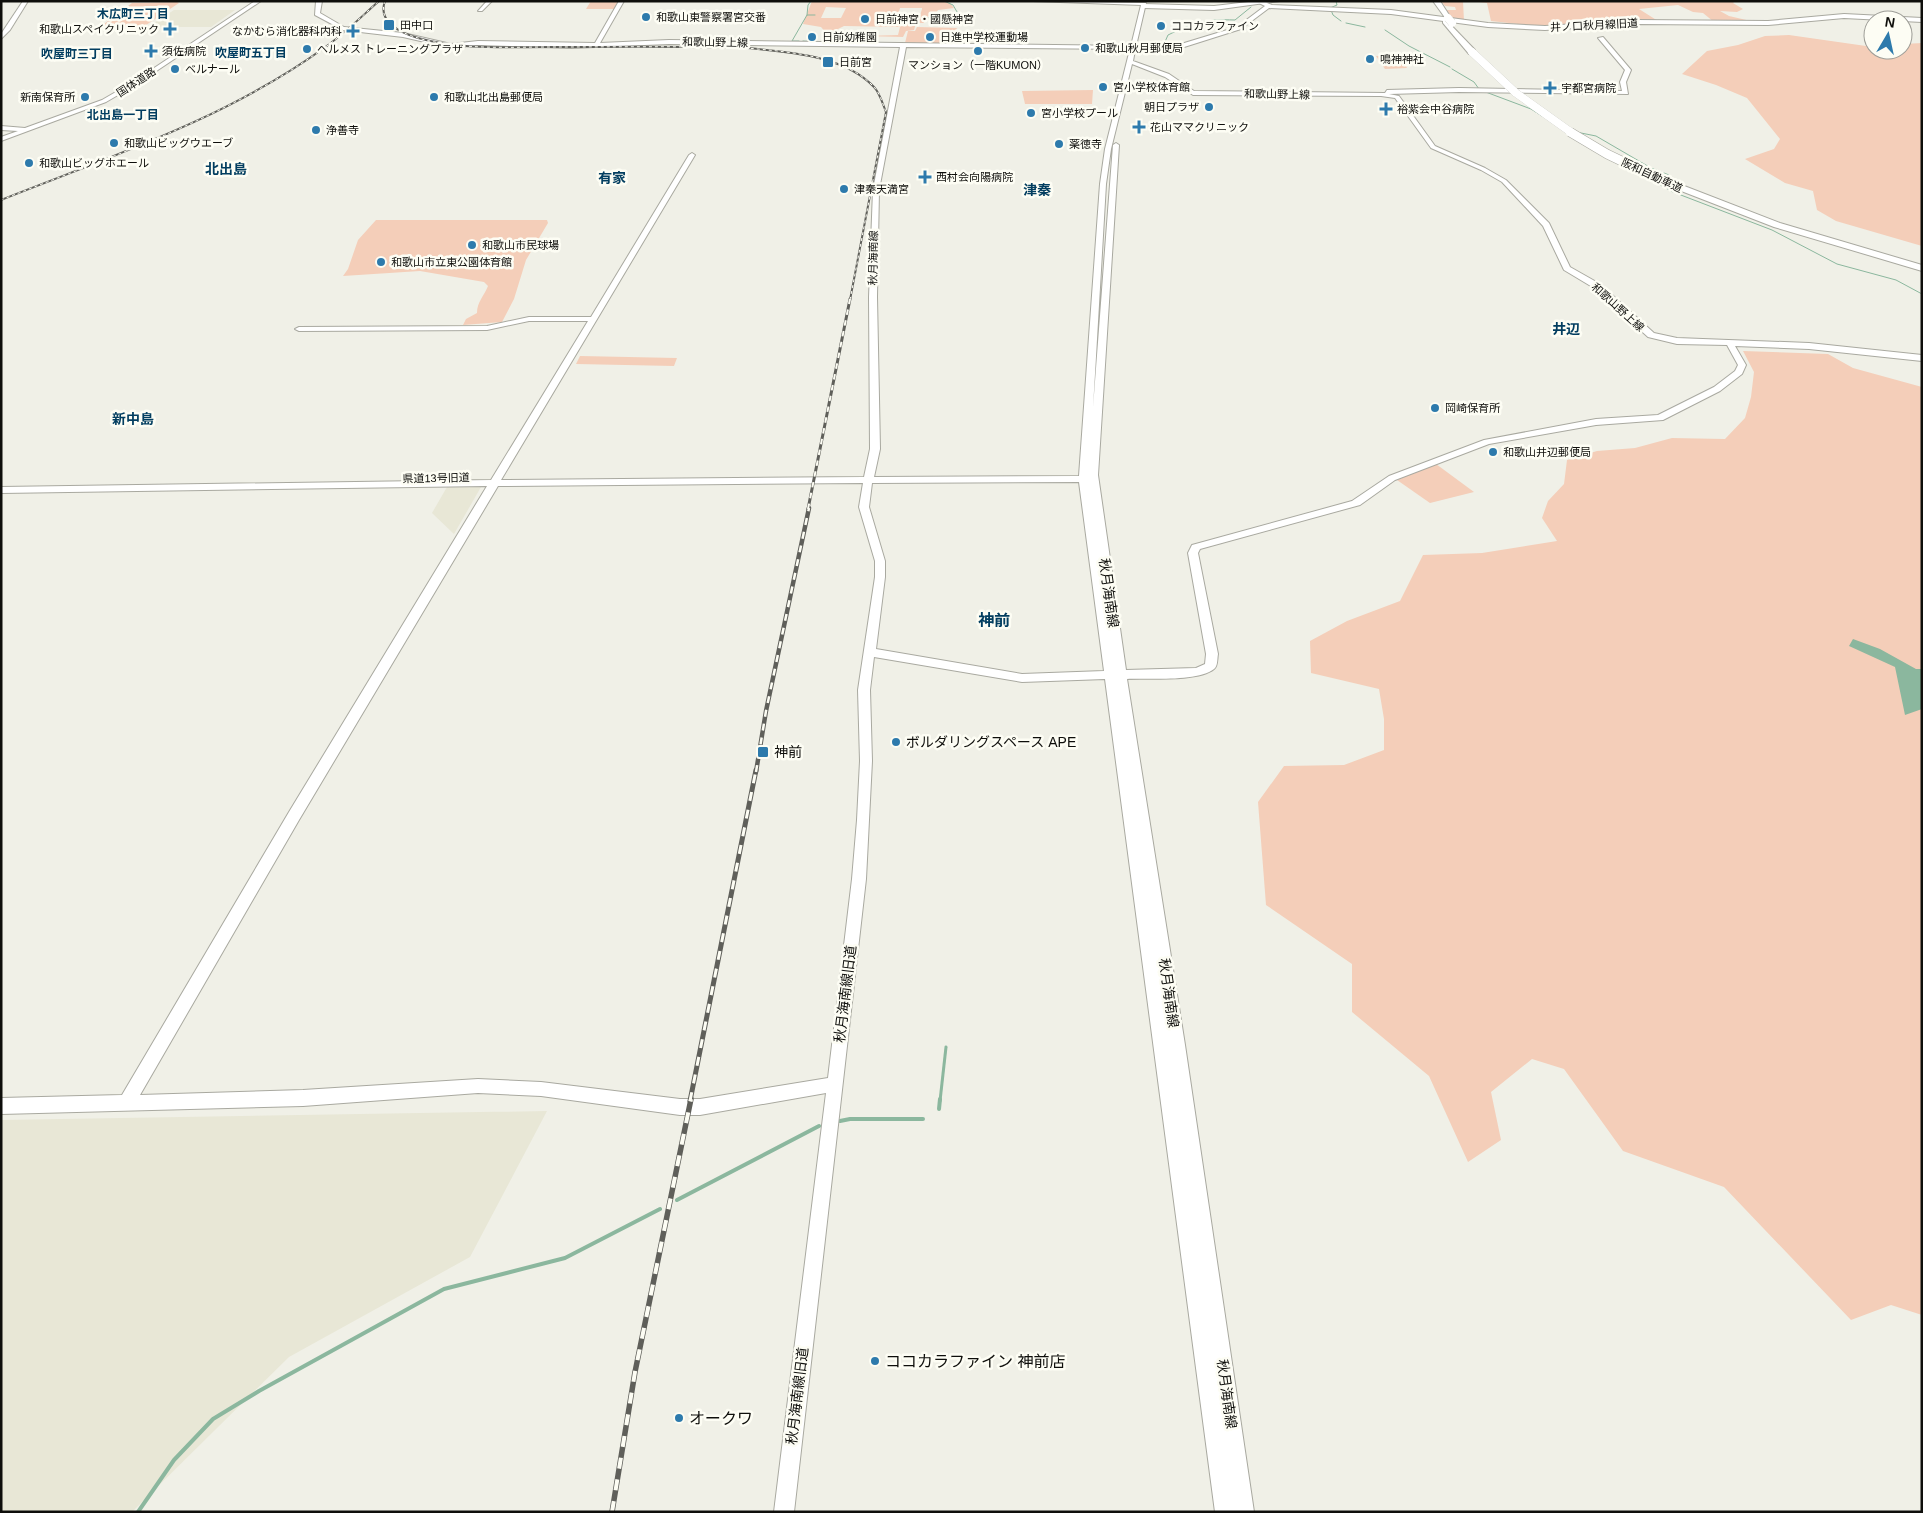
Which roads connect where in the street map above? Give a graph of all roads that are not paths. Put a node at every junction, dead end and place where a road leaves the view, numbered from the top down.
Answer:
1 (26, 1) edge
2 (252, 1) edge
3 (259, 1) edge
4 (319, 1) edge
5 (490, 1) edge
6 (495, 1) edge
7 (622, 1) edge
8 (1035, 1) edge
9 (1074, 1) edge
10 (1277, 1) edge
11 (1431, 1) edge
12 (1436, 1) edge
13 (1264, 3) edge
14 (1147, 5) junction
15 (1446, 20) junction
16 (1922, 20) edge
17 (1, 37) edge
18 (1601, 38) dead end
19 (597, 44) junction
20 (903, 46) junction
21 (1136, 47) junction
22 (1132, 62) junction
23 (1395, 94) junction
24 (1, 128) edge
25 (26, 129) junction
26 (1, 138) edge
27 (692, 156) dead end
28 (1922, 266) edge
29 (591, 319) junction
30 (299, 329) dead end
31 (1730, 344) junction
32 (1922, 358) edge
33 (1087, 475) junction
34 (869, 476) junction
35 (495, 480) junction
36 (1, 485) edge
37 (1, 490) edge
38 (870, 652) junction
39 (1116, 675) junction
40 (835, 1084) junction
41 (126, 1103) junction
42 (1, 1106) edge
43 (784, 1512) edge
44 (1225, 1512) edge
45 (1244, 1512) edge

1 - 17 street
2 - 25 street, 国体道路
3 - 25 street, 国体道路
4 - 19 street, 和歌山野上線
5 - 6 street
7 - 19 street
8 - 14 street
9 - 14 street
10 - 13 highway
11 - 15 highway, 阪和自動車道
12 - 15 highway, 阪和自動車道
13 - 14 highway
13 - 16 street, 井ノ口秋月線旧道
13 - 21 street, 和歌山野上線
14 - 21 street
15 - 28 highway, 阪和自動車道, bridge
18 - 23 street, 和歌山野上線
19 - 20 street, 和歌山野上線
20 - 21 street, 和歌山野上線
20 - 34 street, 秋月海南線
21 - 22 street
22 - 23 street, 和歌山野上線
22 - 33 street, 秋月海南線
23 - 31 street, 和歌山野上線
24 - 25 street
25 - 26 street, 国体道路
27 - 29 street
29 - 30 street
29 - 35 street
31 - 32 street, 和歌山野上線
31 - 39 street
33 - 34 street
33 - 39 street, 秋月海南線
34 - 35 street, 県道13号旧道
34 - 38 street, 秋月海南線旧道
35 - 36 street, 県道13号旧道
35 - 37 street, 県道13号旧道
35 - 41 street
38 - 39 street
38 - 40 street, 秋月海南線旧道
39 - 44 street, 秋月海南線
39 - 45 street, 秋月海南線
40 - 41 street
40 - 43 street, 秋月海南線旧道
41 - 42 street

